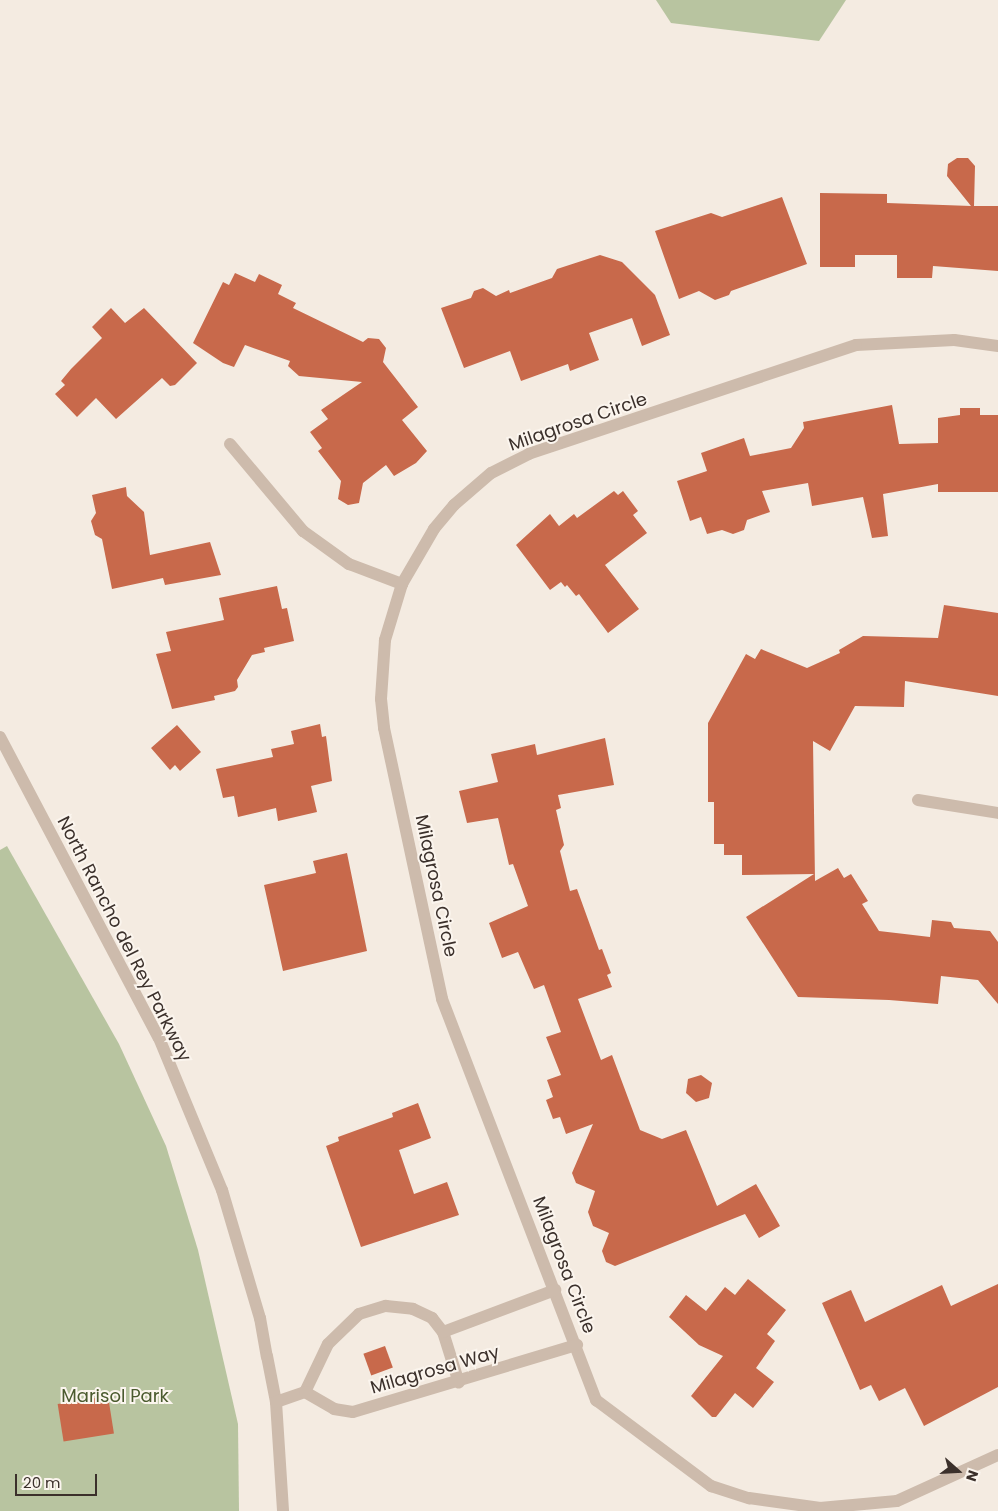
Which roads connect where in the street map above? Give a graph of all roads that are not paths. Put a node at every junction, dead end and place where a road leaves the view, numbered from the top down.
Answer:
1 (998, 346) edge
2 (230, 444) dead end
3 (402, 584) junction
4 (0, 737) edge
5 (918, 800) dead end
6 (998, 813) edge
7 (555, 1290) junction
8 (442, 1332) junction
9 (577, 1345) junction
10 (459, 1383) junction
11 (305, 1392) junction
12 (276, 1402) junction
13 (998, 1456) edge
14 (820, 1510) edge
15 (283, 1511) edge

1 - 3 street, Milagrosa Circle
2 - 3 street
3 - 7 street, Milagrosa Circle
4 - 12 street, North Rancho del Rey Parkway
5 - 6 street
7 - 8 street, Milagrosa Way
7 - 9 street, Milagrosa Circle
8 - 10 street
8 - 11 street, Milagrosa Way
9 - 10 street, Milagrosa Way
9 - 14 street, Milagrosa Circle
10 - 11 street, Milagrosa Way
11 - 12 street
12 - 15 street, North Rancho del Rey Parkway
13 - 14 street, Milagrosa Circle

